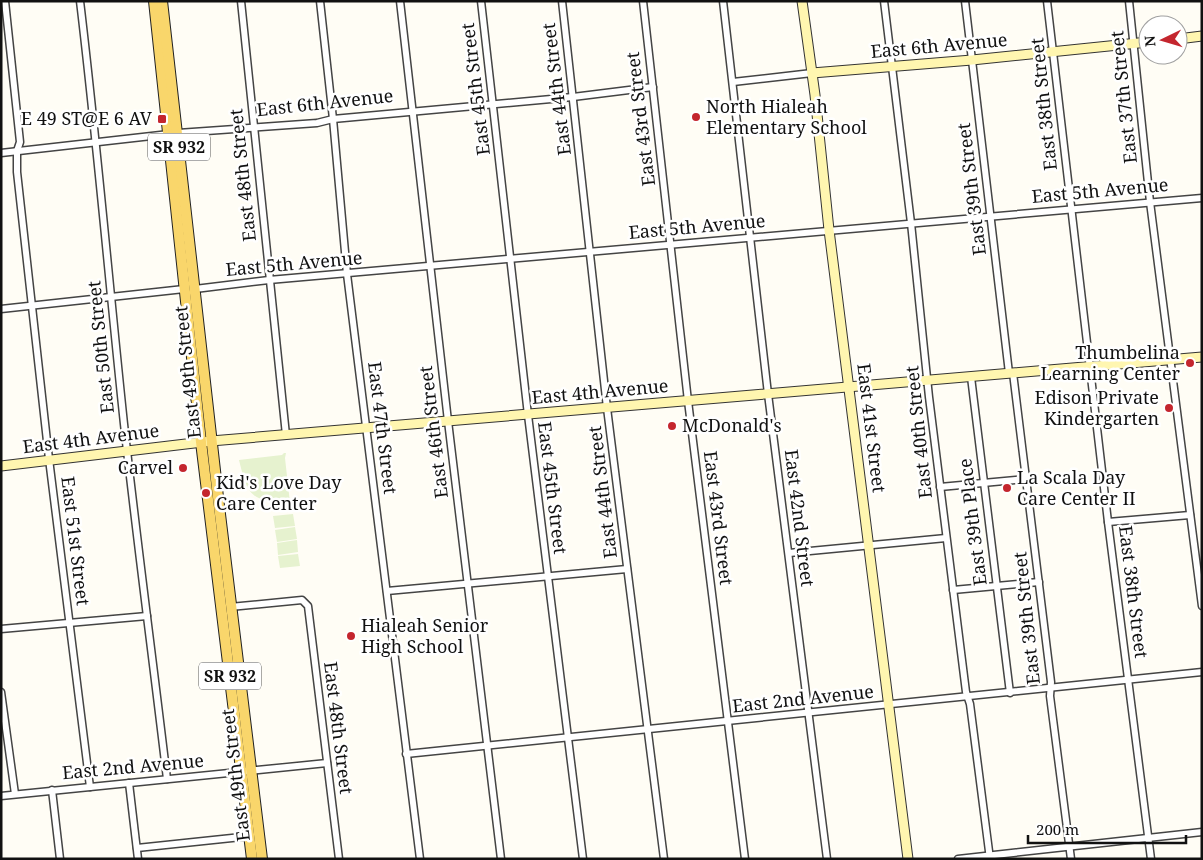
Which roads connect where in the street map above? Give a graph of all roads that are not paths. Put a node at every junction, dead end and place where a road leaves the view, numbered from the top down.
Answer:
1 (5, 1) edge
2 (80, 1) edge
3 (154, 1) edge
4 (162, 1) edge
5 (241, 1) edge
6 (320, 1) edge
7 (400, 1) edge
8 (481, 1) edge
9 (562, 1) edge
10 (643, 1) edge
11 (723, 1) edge
12 (802, 1) edge
13 (884, 1) edge
14 (965, 1) edge
15 (1047, 1) edge
16 (1129, 1) edge
17 (1202, 36) edge
18 (1188, 38) edge
19 (1138, 43) edge
20 (1134, 44) junction
21 (1053, 52) junction
22 (972, 60) junction
23 (892, 66) junction
24 (812, 73) junction
25 (733, 82) junction
26 (653, 87) junction
27 (573, 97) junction
28 (494, 104) junction
29 (413, 111) junction
30 (333, 119) junction
31 (254, 127) junction
32 (173, 134) junction
33 (97, 143) junction
34 (17, 151) junction
35 (1, 153) edge
36 (1202, 198) edge
37 (1150, 202) junction
38 (1070, 208) junction
39 (991, 216) junction
40 (911, 223) junction
41 (829, 230) junction
42 (751, 238) junction
43 (671, 244) junction
44 (591, 252) junction
45 (511, 259) junction
46 (431, 267) junction
47 (347, 274) junction
48 (269, 280) junction
49 (190, 289) junction
50 (110, 297) junction
51 (32, 306) junction
52 (1, 309) edge
53 (1202, 357) edge
54 (1170, 360) junction
55 (1090, 366) junction
56 (1011, 373) junction
57 (971, 377) junction
58 (927, 381) junction
59 (849, 387) junction
60 (768, 394) junction
61 (688, 401) junction
62 (607, 408) junction
63 (528, 414) junction
64 (448, 422) junction
65 (367, 428) junction
66 (286, 435) junction
67 (206, 442) junction
68 (127, 451) junction
69 (49, 459) junction
70 (1, 466) edge
71 (1026, 480) junction
72 (983, 483) junction
73 (940, 487) junction
74 (1190, 515) junction
75 (1108, 522) junction
76 (946, 538) junction
77 (869, 546) junction
78 (789, 554) junction
79 (627, 569) junction
80 (548, 576) junction
81 (1039, 582) junction
82 (467, 584) junction
83 (996, 587) junction
84 (953, 590) junction
85 (387, 591) junction
86 (1202, 606) edge
87 (226, 607) junction
88 (147, 616) junction
89 (70, 622) junction
90 (1, 629) edge
91 (1202, 672) edge
92 (1129, 680) junction
93 (1050, 689) junction
94 (1, 692) edge
95 (1010, 692) junction
96 (968, 696) junction
97 (890, 705) junction
98 (810, 714) junction
99 (728, 721) junction
100 (647, 730) junction
101 (567, 737) junction
102 (488, 746) junction
103 (406, 754) junction
104 (327, 762) junction
105 (247, 771) junction
106 (167, 779) junction
107 (129, 783) junction
108 (90, 787) junction
109 (52, 790) junction
110 (15, 794) junction
111 (1, 796) edge
112 (1202, 832) edge
113 (255, 836) junction
114 (1149, 839) junction
115 (1069, 846) junction
116 (137, 848) junction
117 (990, 857) edge
118 (60, 859) edge
119 (138, 859) edge
120 (252, 859) edge
121 (262, 859) edge
122 (340, 859) edge
123 (420, 859) edge
124 (501, 859) edge
125 (583, 859) edge
126 (664, 859) edge
127 (745, 859) edge
128 (827, 859) edge
129 (908, 859) edge
130 (958, 859) edge
131 (1071, 859) edge
132 (1151, 859) edge

1 - 34 street, East 51st Street
2 - 33 street, East 50th Street
3 - 32 main road, East 49th Street / SR 932
4 - 32 main road, East 49th Street / SR 932
5 - 31 street, East 48th Street
6 - 30 street, East 47th Street
7 - 29 street, East 46th Street
8 - 28 street, East 45th Street
9 - 27 street, East 44th Street
10 - 26 street, East 43rd Street
11 - 25 street, East 42nd Street
12 - 24 street, East 41st Street
13 - 23 street, East 40th Street
14 - 22 street, East 39th Street
15 - 21 street, East 38th Street
16 - 20 street, East 37th Street
17 - 18 street
19 - 20 street, East 6th Avenue
20 - 21 street, East 6th Avenue
20 - 37 street, East 37th Street
21 - 22 street, East 6th Avenue
21 - 38 street, East 38th Street
22 - 23 street, East 6th Avenue
22 - 39 street, East 39th Street
23 - 24 street, East 6th Avenue
23 - 40 street, East 40th Street
24 - 25 street, East 6th Avenue
24 - 41 street, East 41st Street
25 - 42 street, East 42nd Street
26 - 27 street, East 6th Avenue
26 - 43 street, East 43rd Street
27 - 28 street, East 6th Avenue
27 - 44 street, East 44th Street
28 - 29 street, East 6th Avenue
28 - 45 street, East 45th Street
29 - 30 street, East 6th Avenue
29 - 46 street, East 46th Street
30 - 31 street, East 6th Avenue
30 - 47 street, East 47th Street
31 - 32 street, East 6th Avenue
31 - 48 street, East 48th Street
32 - 33 street, East 6th Avenue
32 - 49 main road, East 49th Street / SR 932
32 - 49 main road, East 49th Street / SR 932
33 - 34 street, East 6th Avenue
33 - 50 street, East 50th Street
34 - 35 street, East 6th Avenue
34 - 51 street, East 51st Street
36 - 37 street, East 5th Avenue
37 - 38 street, East 5th Avenue
37 - 54 street, East 37th Street
38 - 39 street, East 5th Avenue
38 - 55 street, East 38th Street
39 - 40 street, East 5th Avenue
39 - 56 street, East 39th Street
40 - 41 street, East 5th Avenue
40 - 58 street, East 40th Street
41 - 42 street, East 5th Avenue
41 - 59 street, East 41st Street
42 - 43 street, East 5th Avenue
42 - 60 street, East 42nd Street
43 - 44 street, East 5th Avenue
43 - 61 street, East 43rd Street
44 - 45 street, East 5th Avenue
44 - 62 street, East 44th Street
45 - 46 street, East 5th Avenue
45 - 63 street, East 45th Street
46 - 47 street, East 5th Avenue
46 - 64 street, East 46th Street
47 - 48 street, East 5th Avenue
47 - 65 street, East 47th Street
48 - 49 street, East 5th Avenue
48 - 66 street, East 48th Street
49 - 50 street, East 5th Avenue
49 - 67 main road, East 49th Street / SR 932
49 - 67 main road, East 49th Street / SR 932
50 - 51 street, East 5th Avenue
50 - 68 street, East 50th Street
51 - 52 street, East 5th Avenue
51 - 69 street, East 51st Street
53 - 54 street, East 4th Avenue
54 - 55 street, East 4th Avenue
54 - 74 street, East 37th Street
55 - 56 street, East 4th Avenue
55 - 75 street, East 38th Street
56 - 57 street, East 4th Avenue
56 - 71 street, East 39th Street
57 - 58 street, East 4th Avenue
57 - 72 street, East 39th Place
58 - 59 street, East 4th Avenue
58 - 73 street, East 40th Street
59 - 60 street, East 4th Avenue
59 - 77 street, East 41st Street
60 - 61 street, East 4th Avenue
60 - 78 street, East 42nd Street
61 - 62 street, East 4th Avenue
61 - 99 street, East 43rd Street
62 - 63 street, East 4th Avenue
62 - 79 street, East 44th Street
63 - 64 street, East 4th Avenue
63 - 80 street, East 45th Street
64 - 65 street, East 4th Avenue
64 - 82 street, East 46th Street
65 - 66 street, East 4th Avenue
65 - 85 street, East 47th Street
66 - 67 street, East 4th Avenue
67 - 68 street, East 4th Avenue
67 - 87 main road, East 49th Street / SR 932
68 - 69 street, East 4th Avenue
68 - 88 street, East 50th Street
69 - 70 street, East 4th Avenue
69 - 89 street, East 51st Street
71 - 72 street
71 - 81 street, East 39th Street
72 - 73 street
72 - 83 street, East 39th Place
73 - 76 street, East 40th Street
74 - 75 street
74 - 86 street, East 37th Street
75 - 92 street, East 38th Street
76 - 77 street
76 - 84 street, East 40th Street
77 - 78 street
77 - 97 street, East 41st Street
78 - 98 street, East 42nd Street
79 - 80 street
79 - 100 street, East 44th Street
80 - 82 street
80 - 101 street, East 45th Street
81 - 83 street
81 - 93 street, East 39th Street
82 - 85 street
82 - 102 street, East 46th Street
83 - 84 street
83 - 95 street, East 39th Place
84 - 96 street, East 40th Street
85 - 103 street, East 47th Street
87 - 104 street, East 48th Street
87 - 105 main road, East 49th Street / SR 932
88 - 89 street
88 - 106 street, East 50th Street
89 - 90 street
89 - 108 street, East 51st Street
91 - 92 street, East 2nd Avenue
92 - 93 street, East 2nd Avenue
92 - 114 street, East 38th Street
93 - 95 street, East 2nd Avenue
93 - 115 street, East 39th Street
94 - 110 street
95 - 96 street, East 2nd Avenue
96 - 97 street, East 2nd Avenue
96 - 117 street, East 40th Street
97 - 98 street, East 2nd Avenue
97 - 129 street, East 41st Street
98 - 99 street, East 2nd Avenue
98 - 128 street, East 42nd Street
99 - 100 street, East 2nd Avenue
99 - 127 street, East 43rd Street
100 - 101 street, East 2nd Avenue
100 - 126 street, East 44th Street
101 - 102 street, East 2nd Avenue
101 - 125 street, East 45th Street
102 - 103 street, East 2nd Avenue
102 - 124 street, East 46th Street
103 - 123 street, East 47th Street
104 - 105 street, East 2nd Avenue
104 - 122 street, East 48th Street
105 - 106 street, East 2nd Avenue
105 - 113 main road, East 49th Street / SR 932
106 - 107 street, East 2nd Avenue
107 - 108 street, East 2nd Avenue
107 - 116 street
108 - 109 street, East 2nd Avenue
109 - 110 street, East 2nd Avenue
109 - 118 street
110 - 111 street, East 2nd Avenue
112 - 114 street
113 - 116 street
113 - 120 main road, East 49th Street / SR 932
113 - 121 main road, East 49th Street / SR 932
114 - 115 street
114 - 132 street, East 38th Street
115 - 117 street
115 - 131 street, East 39th Street
116 - 119 street
117 - 130 street

